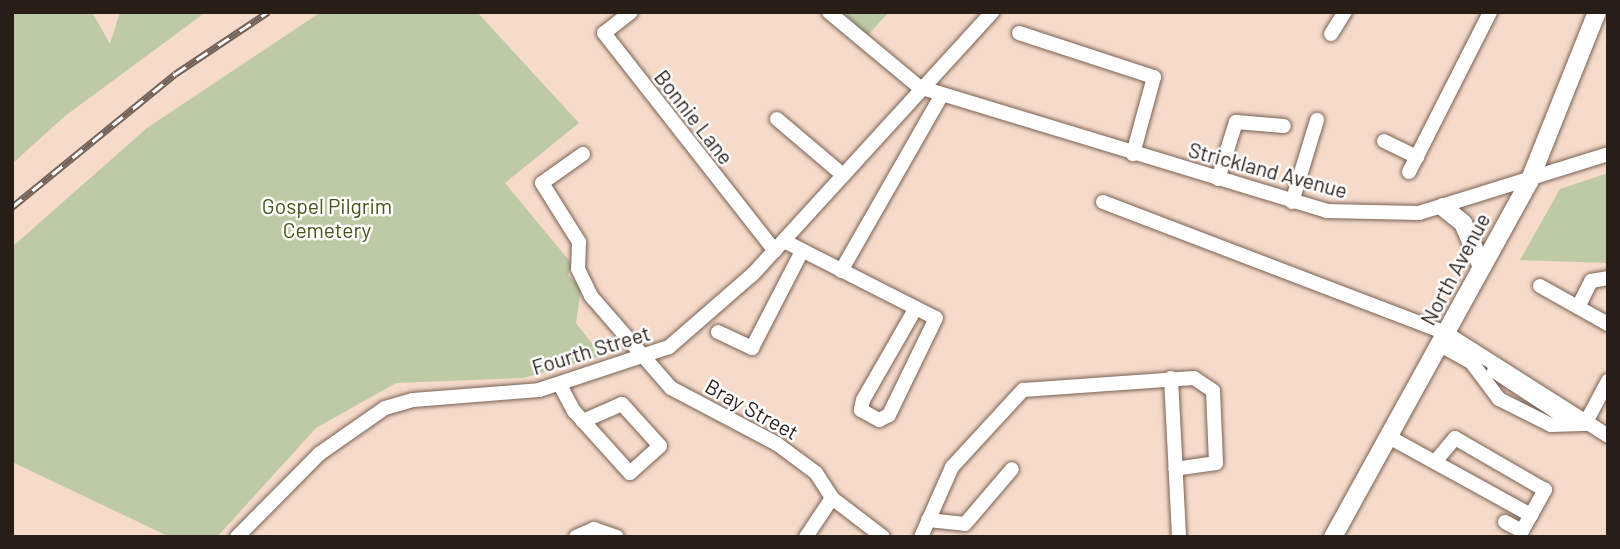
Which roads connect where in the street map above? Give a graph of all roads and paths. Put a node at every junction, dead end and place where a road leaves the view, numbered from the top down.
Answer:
1 (631, 12) edge
2 (829, 12) edge
3 (992, 12) edge
4 (1345, 12) edge
5 (1490, 12) edge
6 (1597, 12) edge
7 (1019, 33) dead end
8 (1331, 34) dead end
9 (919, 87) junction
10 (942, 95) junction
11 (777, 119) dead end
12 (1317, 120) dead end
13 (1284, 126) dead end
14 (1384, 141) dead end
15 (583, 154) dead end
16 (1133, 154) junction
17 (1608, 154) edge
18 (1417, 157) junction
19 (1409, 172) dead end
20 (843, 175) junction
21 (1218, 179) junction
22 (1529, 182) junction
23 (1102, 202) dead end
24 (1292, 202) junction
25 (1443, 207) junction
26 (780, 246) junction
27 (802, 251) junction
28 (1482, 267) junction
29 (841, 271) junction
30 (1608, 278) edge
31 (1540, 285) dead end
32 (1578, 307) junction
33 (916, 309) junction
34 (1608, 324) edge
35 (718, 332) dead end
36 (1443, 339) junction
37 (644, 358) junction
38 (1472, 363) junction
39 (1171, 378) junction
40 (1608, 381) edge
41 (560, 385) junction
42 (1536, 393) junction
43 (1521, 411) junction
44 (583, 421) junction
45 (1585, 424) junction
46 (1608, 436) edge
47 (1389, 437) junction
48 (1436, 462) junction
49 (1013, 469) dead end
50 (1175, 469) junction
51 (832, 498) junction
52 (1531, 515) junction
53 (928, 520) junction
54 (1505, 522) dead end
55 (237, 537) edge
56 (576, 537) edge
57 (617, 537) edge
58 (806, 537) edge
59 (883, 537) edge
60 (921, 537) edge
61 (1179, 537) edge
62 (1333, 537) edge

1 - 26 street, Bonnie Lane
2 - 9 street
3 - 9 street, Fourth Street
4 - 8 street
5 - 18 street
6 - 22 main road, North Avenue
7 - 16 street
9 - 10 street, Strickland Avenue
9 - 20 street, Fourth Street
10 - 16 street, Strickland Avenue
10 - 29 street
11 - 20 street
12 - 24 street
13 - 21 street
14 - 18 street
15 - 37 street, Bray Street
16 - 21 street, Strickland Avenue
17 - 22 street, Strickland Avenue
18 - 19 street
20 - 26 street, Fourth Street
21 - 24 street, Strickland Avenue
22 - 25 street, Strickland Avenue
22 - 28 main road, North Avenue
23 - 36 street
24 - 25 street, Strickland Avenue
25 - 28 main road
26 - 27 street
26 - 37 street, Fourth Street
27 - 29 street
27 - 35 street
28 - 36 main road, North Avenue
29 - 33 street
30 - 32 street
31 - 32 street
32 - 34 street
33 - 33 street
36 - 38 street
36 - 42 street
36 - 47 main road, North Avenue
37 - 41 street, Fourth Street
37 - 51 street, Bray Street
38 - 42 street
38 - 43 street
39 - 50 street
39 - 50 street
39 - 53 street
40 - 45 street
41 - 44 street
41 - 55 street, Fourth Street
42 - 43 street
42 - 45 street
43 - 45 street
44 - 44 street
45 - 46 street
47 - 48 street
47 - 62 main road, North Avenue
48 - 52 street
48 - 52 street
49 - 53 street
50 - 61 street
51 - 58 street
51 - 59 street, Bray Street
52 - 54 street
53 - 60 street
56 - 57 street

